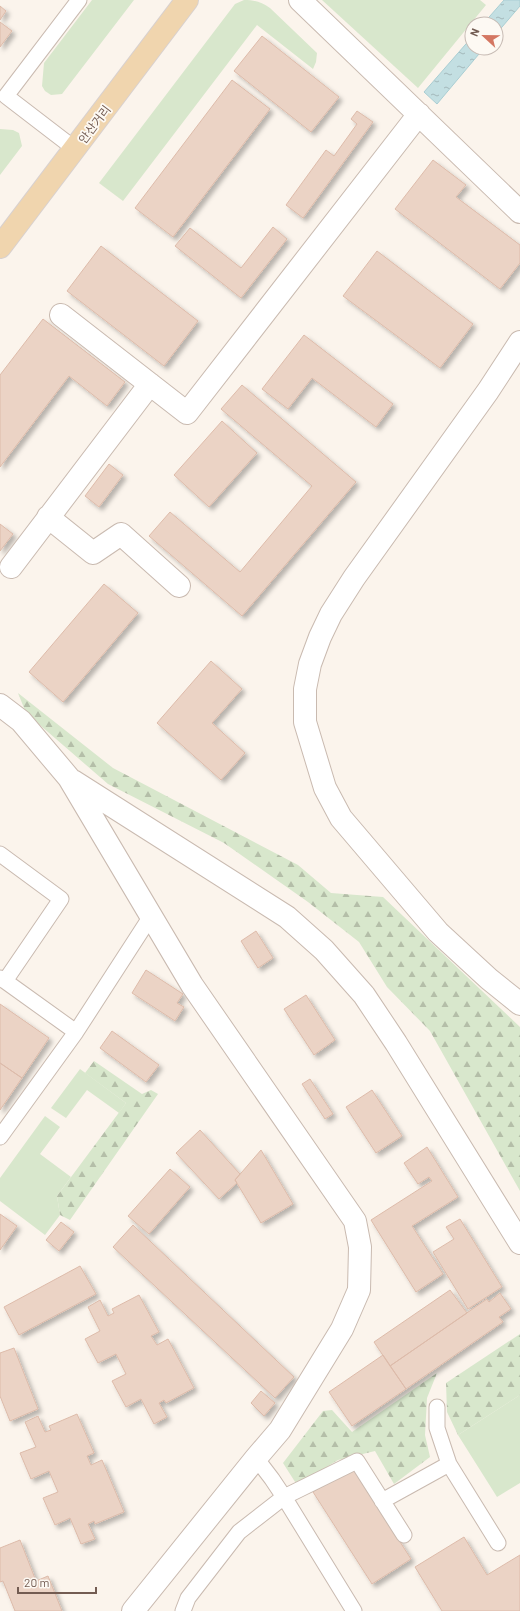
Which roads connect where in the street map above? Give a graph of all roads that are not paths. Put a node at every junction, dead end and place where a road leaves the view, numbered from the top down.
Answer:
1 (79, 0) edge
2 (187, 0) edge
3 (300, 0) edge
4 (3, 100) edge
5 (419, 114) junction
6 (75, 149) junction
7 (520, 212) edge
8 (0, 247) edge
9 (61, 315) dead end
10 (520, 342) edge
11 (150, 384) junction
12 (48, 517) junction
13 (11, 567) dead end
14 (179, 586) dead end
15 (0, 705) edge
16 (69, 778) junction
17 (0, 854) edge
18 (151, 916) junction
19 (2, 980) edge
20 (520, 1004) edge
21 (76, 1032) junction
22 (0, 1137) edge
23 (520, 1243) edge
24 (437, 1406) dead end
25 (256, 1458) junction
26 (449, 1464) junction
27 (284, 1497) junction
28 (382, 1501) junction
29 (404, 1535) dead end
30 (498, 1543) dead end
31 (133, 1611) edge
32 (183, 1611) edge
33 (354, 1611) edge

1 - 4 lane
2 - 6 main road, 안산거리
3 - 5 street
4 - 6 lane
5 - 7 street
5 - 11 street
6 - 8 main road, 안산거리
9 - 11 street
10 - 20 street
11 - 12 street
12 - 13 street
12 - 14 street
15 - 16 street
16 - 18 street
16 - 23 street
17 - 19 lane
18 - 21 lane
18 - 25 street
19 - 21 lane
21 - 22 lane
24 - 26 lane
25 - 27 lane
25 - 31 street
26 - 28 lane
26 - 30 lane
27 - 28 lane
27 - 32 lane
27 - 33 lane
28 - 29 lane

